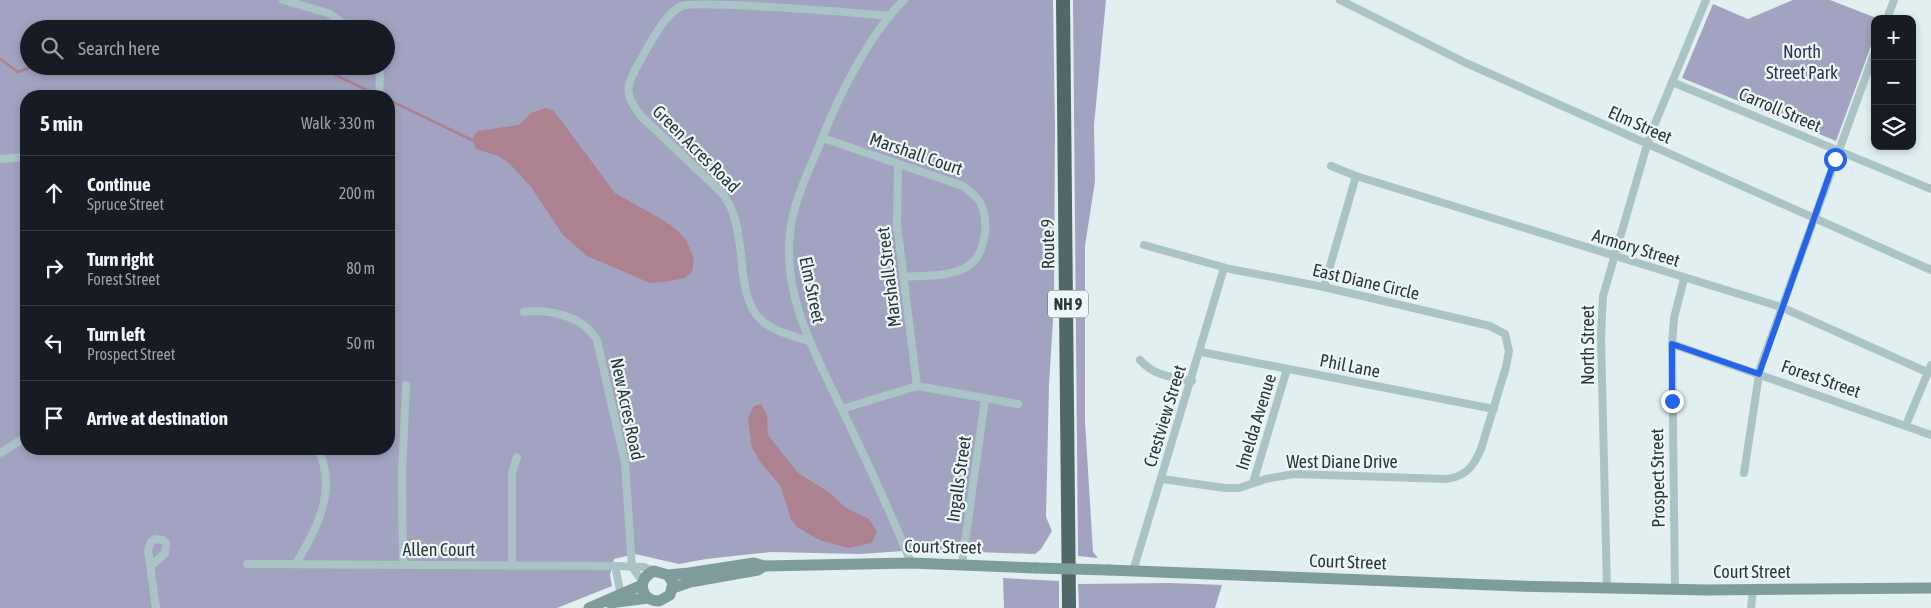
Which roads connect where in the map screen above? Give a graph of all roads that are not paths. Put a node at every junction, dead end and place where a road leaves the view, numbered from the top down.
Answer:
1 (283, 0) edge
2 (904, 0) edge
3 (1063, 0) edge
4 (1340, 0) edge
5 (1706, 0) edge
6 (1894, 0) edge
7 (1888, 15) edge
8 (890, 16) junction
9 (338, 20) edge
10 (1872, 60) edge
11 (378, 75) edge
12 (1672, 82) junction
13 (379, 90) edge
14 (822, 138) junction
15 (1648, 145) junction
16 (1838, 151) junction
17 (20, 157) edge
18 (0, 159) edge
19 (898, 164) junction
20 (1331, 166) dead end
21 (1356, 176) junction
22 (1931, 189) edge
23 (1813, 217) junction
24 (1144, 245) dead end
25 (1614, 257) junction
26 (1224, 268) junction
27 (1931, 270) edge
28 (904, 277) junction
29 (1684, 279) junction
30 (1324, 287) junction
31 (1781, 307) junction
32 (524, 312) dead end
33 (809, 341) junction
34 (1672, 344) junction
35 (1201, 352) junction
36 (1140, 360) dead end
37 (1287, 369) junction
38 (1929, 369) edge
39 (1759, 374) junction
40 (1192, 381) junction
41 (406, 385) dead end
42 (917, 386) junction
43 (985, 399) junction
44 (1018, 404) dead end
45 (842, 409) junction
46 (1494, 409) junction
47 (1906, 425) junction
48 (1931, 434) edge
49 (20, 441) edge
50 (0, 453) edge
51 (320, 455) edge
52 (517, 457) dead end
53 (1744, 473) dead end
54 (1162, 479) junction
55 (1253, 484) junction
56 (911, 563) junction
57 (247, 564) dead end
58 (296, 564) junction
59 (962, 564) junction
60 (403, 565) junction
61 (151, 566) dead end
62 (512, 566) junction
63 (615, 566) junction
64 (764, 566) junction
65 (632, 567) junction
66 (654, 571) junction
67 (1133, 571) junction
68 (668, 574) junction
69 (642, 583) junction
70 (673, 588) junction
71 (1607, 588) junction
72 (1931, 588) edge
73 (1675, 589) junction
74 (1753, 590) junction
75 (621, 595) junction
76 (648, 598) junction
77 (602, 604) junction
78 (156, 608) edge
79 (589, 608) edge
80 (1069, 608) edge
81 (1752, 608) edge

1 - 9 street
2 - 8 street, Elm Street
3 - 80 highway, Route 9 / NH 9
4 - 15 street, Elm Street
5 - 12 street, North Street
6 - 7 street
8 - 14 street, Elm Street
8 - 33 street, Green Acres Road
10 - 16 street
11 - 13 street
12 - 15 street, North Street
12 - 16 street, Carroll Street
14 - 19 street, Marshall Court
14 - 33 street, Elm Street
15 - 23 street, Elm Street
15 - 25 street, North Street
16 - 22 street, Carroll Street
16 - 23 street
17 - 18 street
19 - 28 street, Marshall Street
19 - 28 street, Marshall Court
20 - 21 street, Armory Street
21 - 25 street, Armory Street
21 - 30 street
23 - 27 street, Elm Street
23 - 31 street
24 - 26 street, East Diane Circle
25 - 29 street, Armory Street
25 - 71 street, North Street
26 - 30 street, East Diane Circle
26 - 35 street, Crestview Street
28 - 42 street, Marshall Street
29 - 31 street, Armory Street
29 - 34 street, Prospect Street
30 - 46 street, East Diane Circle
31 - 38 street, Armory Street
31 - 39 street
32 - 65 street, New Acres Road
33 - 45 street, Elm Street
34 - 39 street, Forest Street
34 - 73 street, Prospect Street
35 - 37 street, Phil Lane
35 - 40 street, Crestview Street
36 - 40 street
37 - 46 street, Phil Lane
37 - 55 street, Imelda Avenue
38 - 47 street
39 - 47 street, Forest Street
39 - 53 street
40 - 54 street, Crestview Street
41 - 60 street
42 - 43 street
42 - 45 street
43 - 44 street
43 - 59 street, Ingalls Street
45 - 56 street, Elm Street
46 - 55 street, West Diane Drive
47 - 48 street, Forest Street
49 - 50 street
51 - 58 street
52 - 62 street
54 - 55 street, West Diane Drive
54 - 67 street, Crestview Street
56 - 59 main road, Court Street
56 - 64 main road, Court Street
57 - 58 street, Allen Court
58 - 60 street, Allen Court
59 - 67 main road, Court Street, bridge
60 - 62 street, Allen Court
61 - 78 street
62 - 63 street, Allen Court
63 - 65 street, Allen Court
63 - 75 street
64 - 68 main road, Court Street
64 - 70 main road, Court Street
65 - 66 street, Allen Court
65 - 69 street
66 - 68 main road, Court Street
66 - 69 main road, Court Street
67 - 71 main road, Court Street
68 - 70 main road
69 - 75 main road, Court Street
69 - 76 main road
70 - 76 main road, Court Street
71 - 73 main road, Court Street
72 - 74 main road, Court Street
73 - 74 main road, Court Street
74 - 81 street
75 - 77 main road, Court Street
76 - 77 main road, Court Street
77 - 79 main road, Court Street

